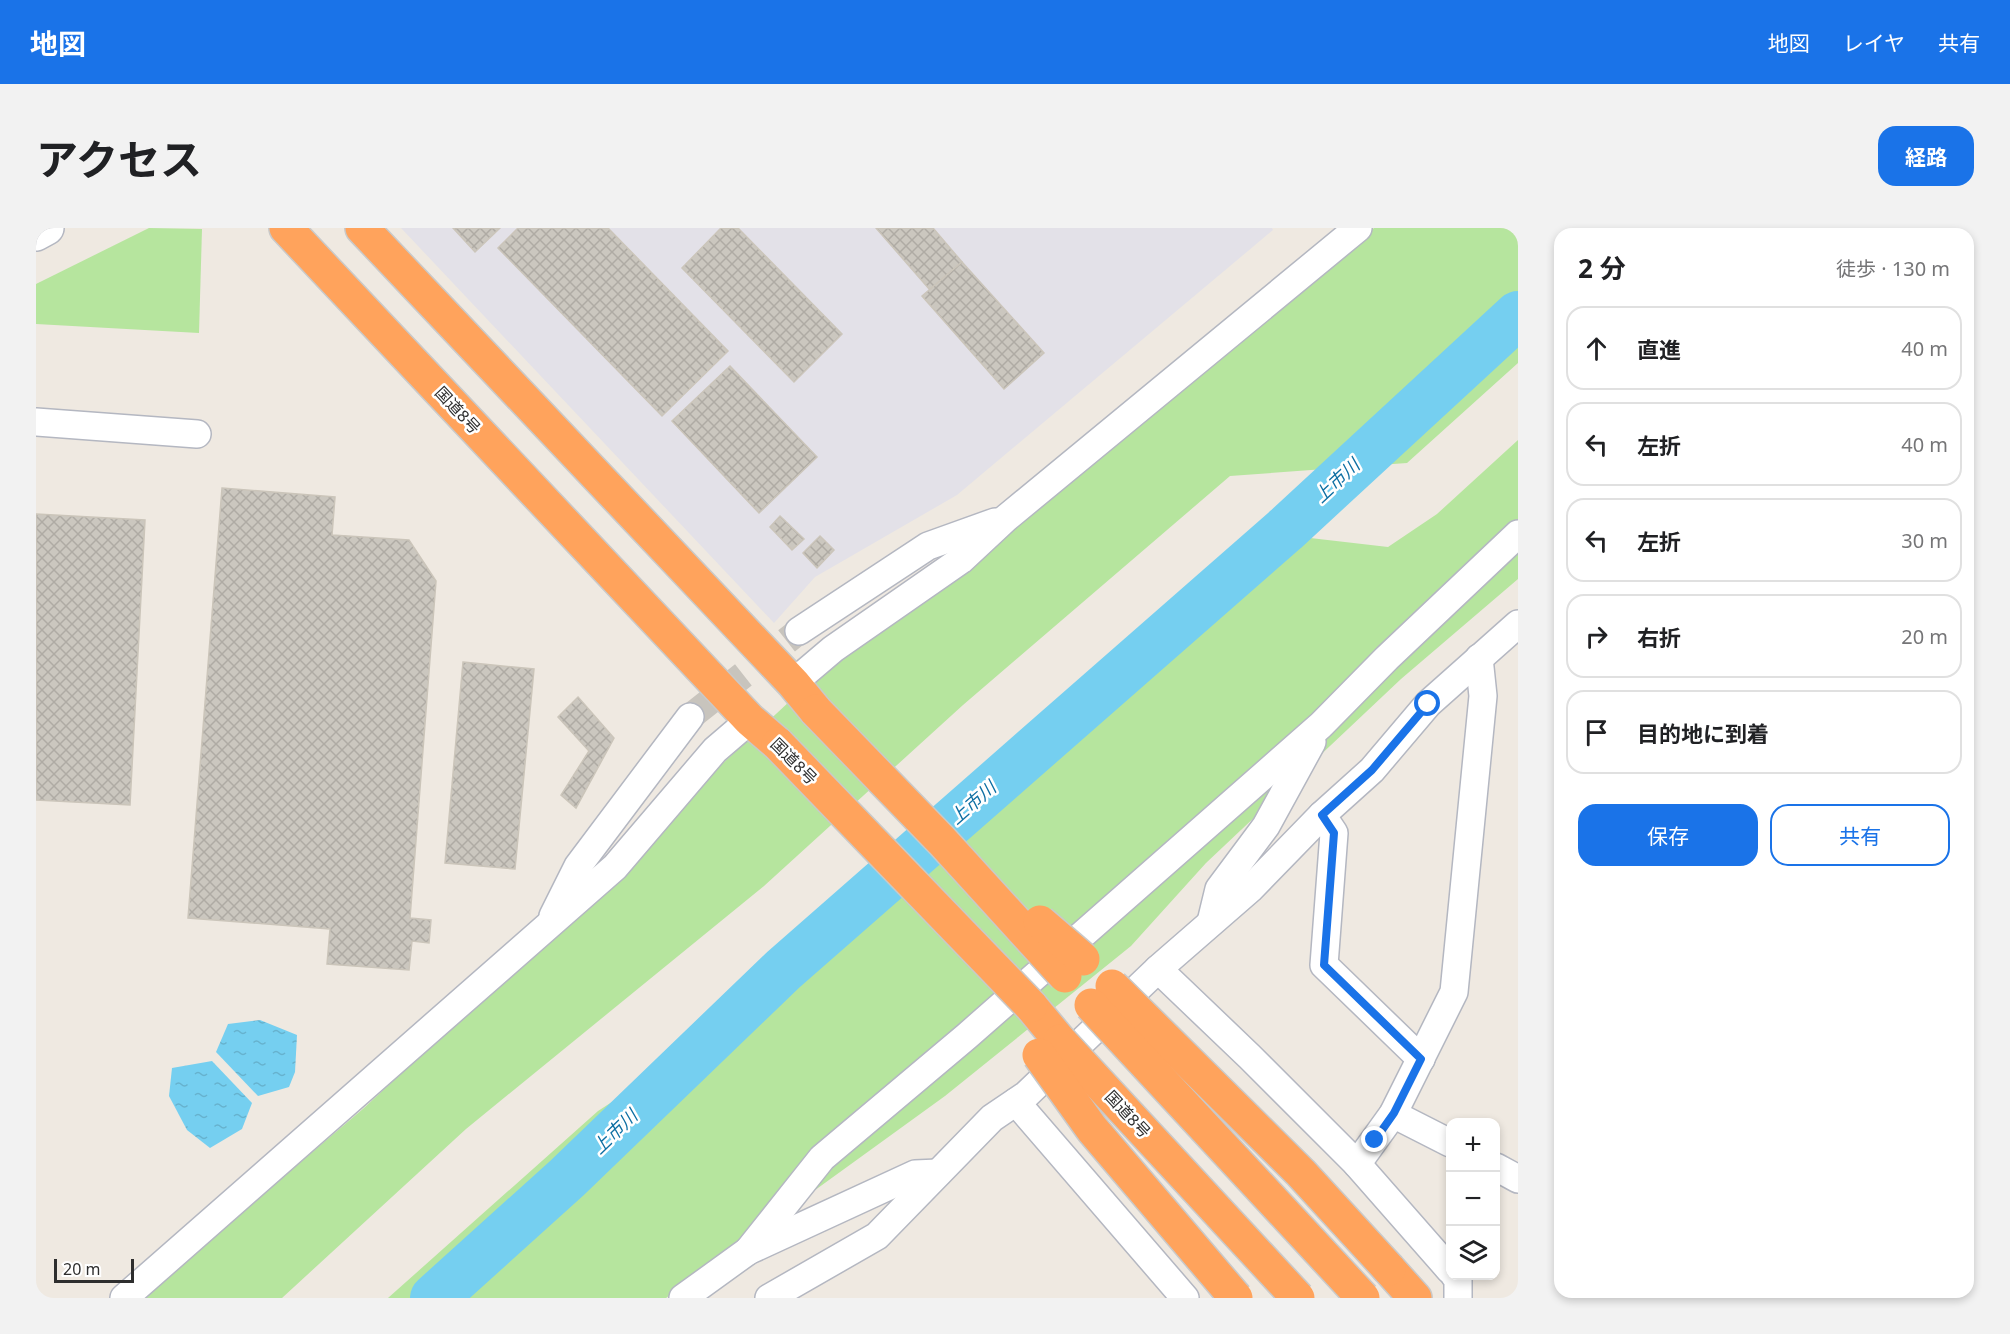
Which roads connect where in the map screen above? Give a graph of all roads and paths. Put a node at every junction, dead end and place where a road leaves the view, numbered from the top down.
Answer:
1 (47, 228) edge
2 (286, 228) edge
3 (362, 228) edge
4 (1358, 228) edge
5 (36, 234) edge
6 (36, 422) edge
7 (197, 434) dead end
8 (1005, 519) junction
9 (1518, 534) edge
10 (1518, 624) edge
11 (799, 631) tunnel mouth
12 (1479, 658) junction
13 (793, 683) junction
14 (690, 717) tunnel mouth
15 (750, 720) junction
16 (1321, 725) junction
17 (1322, 815) junction
18 (1211, 922) junction
19 (547, 927) junction
20 (1158, 969) junction
21 (1101, 995) junction
22 (1050, 1048) junction
23 (1421, 1059) junction
24 (1017, 1102) junction
25 (1394, 1113) junction
26 (1446, 1141) edge
27 (1357, 1164) junction
28 (938, 1173) junction
29 (748, 1251) junction
30 (1446, 1265) edge
31 (1458, 1280) edge
32 (124, 1298) edge
33 (683, 1298) edge
34 (769, 1298) edge
35 (1185, 1298) edge
36 (1236, 1298) edge
37 (1298, 1298) edge
38 (1363, 1298) edge
39 (1415, 1298) edge
40 (1458, 1298) edge

1 - 5 street
2 - 15 highway, 国道8号
3 - 13 highway
4 - 8 street
6 - 7 street
8 - 11 street
8 - 13 street
9 - 16 street
10 - 12 street
12 - 17 street
12 - 23 street
13 - 21 highway, bridge
14 - 19 street
15 - 19 street
15 - 22 highway, 国道8号, bridge
16 - 18 street
16 - 29 street
17 - 18 street
17 - 23 street
18 - 20 street
19 - 32 street
20 - 24 street
20 - 27 street
21 - 38 highway, bridge
21 - 39 highway, bridge
22 - 36 highway, bridge
22 - 37 highway, 国道8号, bridge
23 - 25 street
24 - 28 street
24 - 35 street
25 - 26 street
25 - 27 street
27 - 30 street
28 - 29 street
28 - 34 street
29 - 33 street
31 - 40 street

